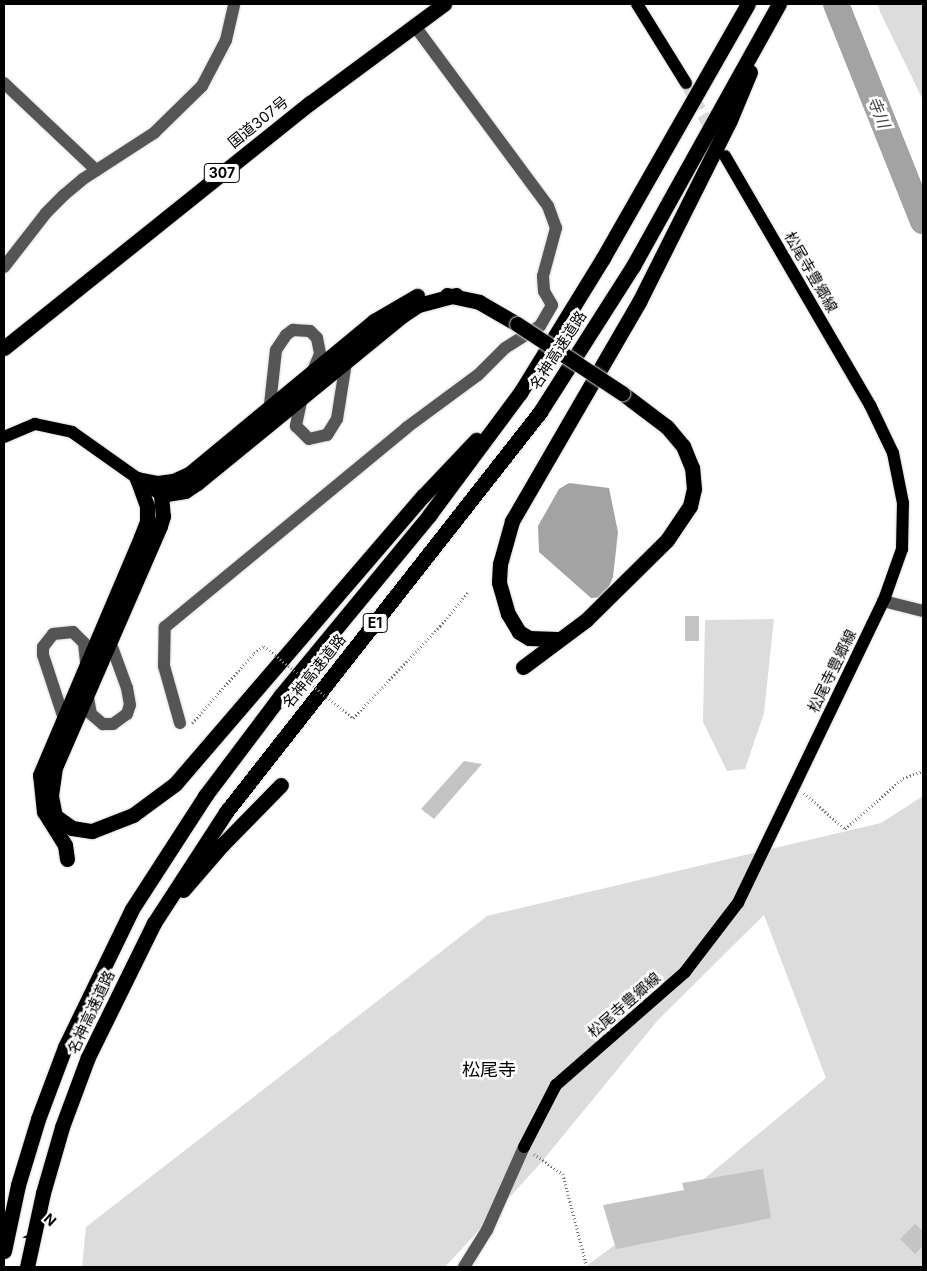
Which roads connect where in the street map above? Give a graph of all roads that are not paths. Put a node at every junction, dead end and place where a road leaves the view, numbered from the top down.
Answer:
1 (234, 4) edge
2 (444, 4) edge
3 (637, 4) edge
4 (748, 4) edge
5 (779, 4) edge
6 (414, 25) junction
7 (4, 83) edge
8 (686, 83) tunnel mouth
9 (725, 156) dead end
10 (96, 170) junction
11 (4, 267) edge
12 (456, 295) junction
13 (349, 342) junction
14 (4, 348) edge
15 (346, 361) junction
16 (312, 373) junction
17 (520, 393) junction
18 (302, 397) junction
19 (270, 407) junction
20 (267, 425) junction
21 (4, 437) edge
22 (137, 479) junction
23 (161, 495) junction
24 (883, 601) junction
25 (923, 611) edge
26 (103, 624) junction
27 (557, 639) junction
28 (110, 640) junction
29 (86, 663) junction
30 (523, 667) dead end
31 (87, 692) junction
32 (63, 716) junction
33 (180, 722) road end
34 (69, 734) junction
35 (281, 785) dead end
36 (67, 859) dead end
37 (154, 923) junction
38 (524, 1147) joint
39 (4, 1251) edge
40 (27, 1267) edge
41 (464, 1267) edge

1 - 10 street
2 - 6 highway, 国道307号 / 307
3 - 8 main road
4 - 17 highway, 名神高速道路 / E1
5 - 27 highway
5 - 37 highway, 名神高速道路 / E1
6 - 14 highway, 国道307号 / 307
6 - 33 street
7 - 10 street
9 - 24 main road, 松尾寺豊郷線
10 - 11 street
12 - 13 highway
12 - 15 highway
12 - 27 highway, bridge
13 - 15 street
13 - 16 highway
15 - 18 highway
15 - 18 street
16 - 19 highway
16 - 19 street
17 - 34 highway
17 - 39 highway, 名神高速道路 / E1
18 - 20 highway
19 - 20 street
19 - 22 highway
20 - 23 highway
21 - 22 main road
22 - 23 main road
22 - 26 highway
23 - 28 highway
24 - 25 street
24 - 38 main road, 松尾寺豊郷線
26 - 28 street
26 - 29 highway
27 - 30 highway
28 - 31 highway
28 - 31 street
29 - 32 highway
29 - 32 street
31 - 34 highway
32 - 34 street
32 - 36 highway
35 - 37 highway
37 - 40 highway, 名神高速道路 / E1
38 - 41 street

